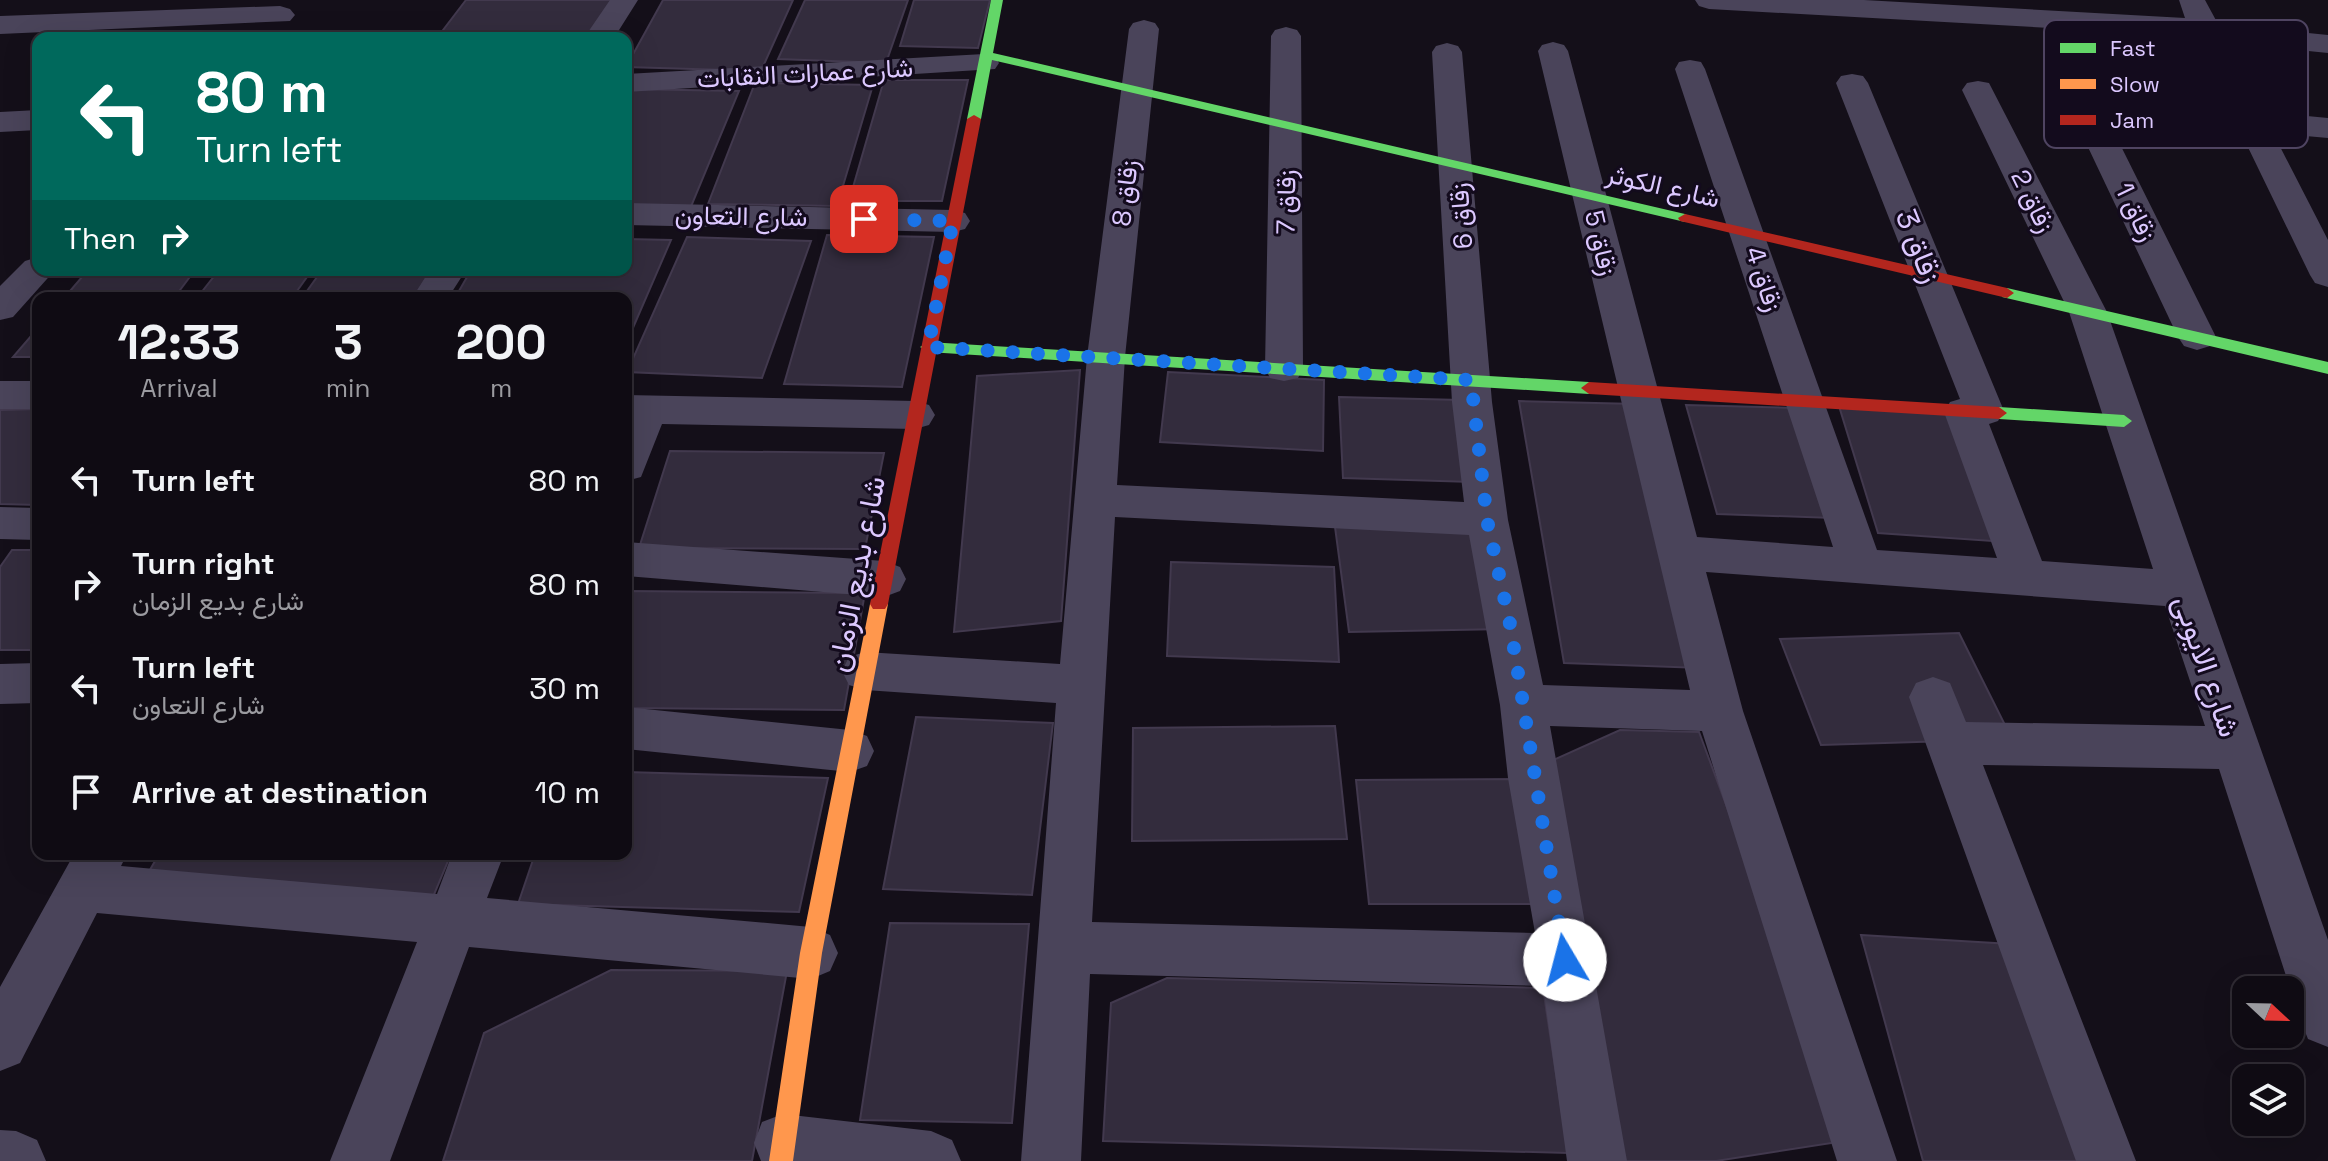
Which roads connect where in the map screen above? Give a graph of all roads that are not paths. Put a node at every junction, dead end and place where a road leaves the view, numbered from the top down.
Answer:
1 (624, 0) edge
2 (997, 0) edge
3 (1709, 0) edge
4 (288, 8) edge
5 (2201, 20) edge
6 (0, 25) edge
7 (1144, 29) dead end
8 (265, 32) edge
9 (603, 32) edge
10 (1286, 36) dead end
11 (2308, 40) edge
12 (2328, 44) edge
13 (1553, 51) dead end
14 (1447, 52) dead end
15 (985, 59) junction
16 (1690, 69) dead end
17 (632, 83) edge
18 (1852, 83) dead end
19 (1136, 90) junction
20 (1978, 90) dead end
21 (32, 120) edge
22 (0, 122) edge
23 (1287, 125) junction
24 (2308, 126) edge
25 (2328, 128) edge
26 (2105, 148) edge
27 (2265, 148) edge
28 (1457, 165) junction
29 (1590, 196) junction
30 (632, 214) edge
31 (953, 221) junction
32 (1748, 233) junction
33 (2326, 268) edge
34 (32, 275) edge
35 (1932, 275) junction
36 (0, 308) edge
37 (2088, 312) junction
38 (2197, 337) junction
39 (928, 347) junction
40 (1106, 357) junction
41 (1284, 368) junction
42 (2328, 368) edge
43 (1471, 380) junction
44 (1636, 390) junction
45 (0, 395) edge
46 (32, 395) edge
47 (1803, 400) junction
48 (637, 409) edge
49 (1974, 411) junction
50 (915, 415) junction
51 (2124, 421) junction
52 (632, 435) edge
53 (1095, 500) junction
54 (1487, 520) junction
55 (0, 523) edge
56 (32, 524) edge
57 (1678, 553) junction
58 (632, 559) edge
59 (1861, 566) junction
60 (2025, 578) junction
61 (884, 579) junction
62 (2181, 589) junction
63 (865, 671) junction
64 (32, 683) edge
65 (0, 684) edge
66 (1081, 685) junction
67 (1524, 705) junction
68 (1719, 711) junction
69 (632, 729) edge
70 (2235, 748) junction
71 (850, 751) junction
72 (476, 860) edge
73 (92, 871) edge
74 (452, 921) junction
75 (1065, 947) junction
76 (811, 953) junction
77 (1565, 960) junction
78 (2328, 1019) edge
79 (0, 1043) edge
80 (782, 1152) edge
81 (0, 1159) edge
82 (16, 1161) edge
83 (360, 1161) edge
84 (931, 1161) edge
85 (1051, 1161) edge
86 (1597, 1161) edge
87 (1867, 1161) edge
88 (2106, 1161) edge

1 - 9 street
2 - 15 street, شارع بديع الزمان
3 - 5 street
4 - 6 street
4 - 8 street
7 - 19 street, زقاق 8
10 - 23 street, زقاق 7
11 - 12 street
13 - 29 street, زقاق 5
14 - 28 street, زقاق 6
15 - 17 street, شارع عمارات النقابات
15 - 19 street, شارع الكوثر
15 - 31 street, شارع بديع الزمان
16 - 32 street, زقاق 4
18 - 35 street, زقاق 3
19 - 23 street, شارع الكوثر
19 - 40 street, زقاق 8
20 - 37 street, زقاق 2
21 - 22 street
23 - 28 street, شارع الكوثر
23 - 41 street, زقاق 7
24 - 25 street
26 - 38 street, زقاق 1
27 - 33 street
28 - 29 street, شارع الكوثر
28 - 43 street, زقاق 6
29 - 32 street, شارع الكوثر
29 - 44 street, زقاق 5
30 - 31 street, شارع التعاون
31 - 39 street, شارع بديع الزمان
32 - 35 street, شارع الكوثر
32 - 47 street, زقاق 4
34 - 36 street
35 - 37 street, شارع الكوثر
35 - 49 street, زقاق 3
37 - 38 street, شارع الكوثر
37 - 51 street, شارع الايوبى
38 - 42 street, شارع الكوثر
39 - 40 street
39 - 50 street, شارع بديع الزمان
40 - 41 street
40 - 53 street, زقاق 8
41 - 43 street
43 - 44 street
43 - 54 street, زقاق 6
44 - 47 street
44 - 57 street, زقاق 5
45 - 46 street
47 - 49 street
47 - 59 street, زقاق 4
48 - 50 street
48 - 52 street
49 - 51 street
49 - 60 street, زقاق 3
50 - 61 street, شارع بديع الزمان
51 - 62 street, شارع الايوبى
53 - 54 street
53 - 66 street, زقاق 8
54 - 67 street, زقاق 6
55 - 56 street
57 - 59 street
57 - 68 street, زقاق 5
58 - 61 street
59 - 60 street
60 - 62 street
61 - 63 street, شارع بديع الزمان
62 - 70 street, شارع الايوبى
63 - 66 street
63 - 71 street, شارع بديع الزمان
64 - 65 street
66 - 75 street, زقاق 8
67 - 68 street
67 - 77 street, زقاق 6
68 - 87 street, زقاق 5
69 - 71 street
70 - 78 street, شارع الايوبى
70 - 88 street
71 - 76 street, شارع بديع الزمان
72 - 74 street
73 - 74 street
73 - 79 street
74 - 76 street
74 - 83 street
75 - 77 street
75 - 85 street, زقاق 8
76 - 80 street, شارع بديع الزمان
77 - 86 street, زقاق 6
80 - 84 street
81 - 82 street

